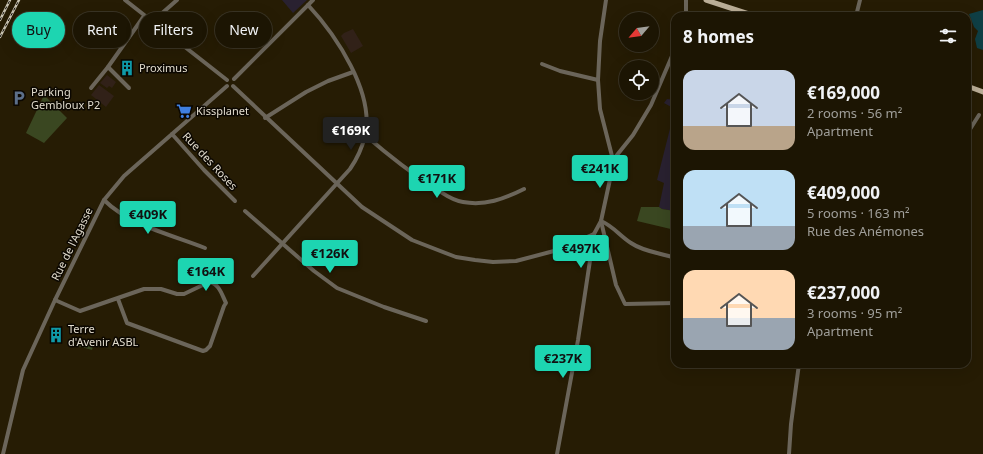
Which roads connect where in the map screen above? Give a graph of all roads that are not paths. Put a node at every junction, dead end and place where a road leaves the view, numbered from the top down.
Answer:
1 (126, 0) edge
2 (177, 0) edge
3 (313, 0) edge
4 (606, 0) edge
5 (686, 0) edge
6 (706, 0) edge
7 (860, 0) edge
8 (308, 5) junction
9 (140, 12) edge
10 (163, 12) edge
11 (686, 12) edge
12 (743, 12) edge
13 (857, 12) edge
14 (139, 23) edge
15 (186, 48) edge
16 (671, 59) edge
17 (542, 64) dead end
18 (108, 67) junction
19 (354, 72) junction
20 (234, 79) junction
21 (227, 80) junction
22 (598, 80) junction
23 (227, 86) junction
24 (233, 86) junction
25 (91, 88) dead end
26 (128, 88) dead end
27 (971, 88) edge
28 (983, 92) edge
29 (979, 115) dead end
30 (265, 118) junction
31 (971, 128) edge
32 (172, 134) junction
33 (365, 135) junction
34 (613, 160) junction
35 (336, 184) junction
36 (524, 189) dead end
37 (104, 200) junction
38 (235, 201) dead end
39 (245, 211) dead end
40 (601, 221) junction
41 (594, 234) junction
42 (283, 243) junction
43 (205, 248) dead end
44 (671, 257) edge
45 (253, 276) dead end
46 (118, 299) junction
47 (55, 300) junction
48 (671, 303) edge
49 (426, 321) dead end
50 (798, 368) edge
51 (3, 454) edge
52 (557, 454) edge
53 (789, 454) edge

1 - 9 street
2 - 10 street
3 - 8 street
4 - 22 street
5 - 11 street
6 - 12 main road
7 - 13 street
8 - 19 street
8 - 20 street
14 - 18 street
15 - 21 street
16 - 34 street
17 - 22 street
18 - 25 street
18 - 26 street
19 - 30 street
19 - 33 street
20 - 21 street
20 - 24 street
21 - 23 street
22 - 34 street
23 - 24 street
23 - 32 street, Rue de l'Agasse
24 - 30 street
27 - 28 main road
29 - 31 street
30 - 35 street
32 - 37 street, Rue de l'Agasse
32 - 38 street, Rue des Roses
33 - 35 street
33 - 36 street
34 - 40 street
35 - 41 street
35 - 42 street
37 - 43 street
37 - 47 street, Rue de l'Agasse
39 - 42 street
40 - 41 street
40 - 44 street
40 - 48 street
41 - 52 street
42 - 45 street
42 - 49 street
46 - 46 street
46 - 47 street
47 - 51 street, Rue de l'Agasse
50 - 53 street

